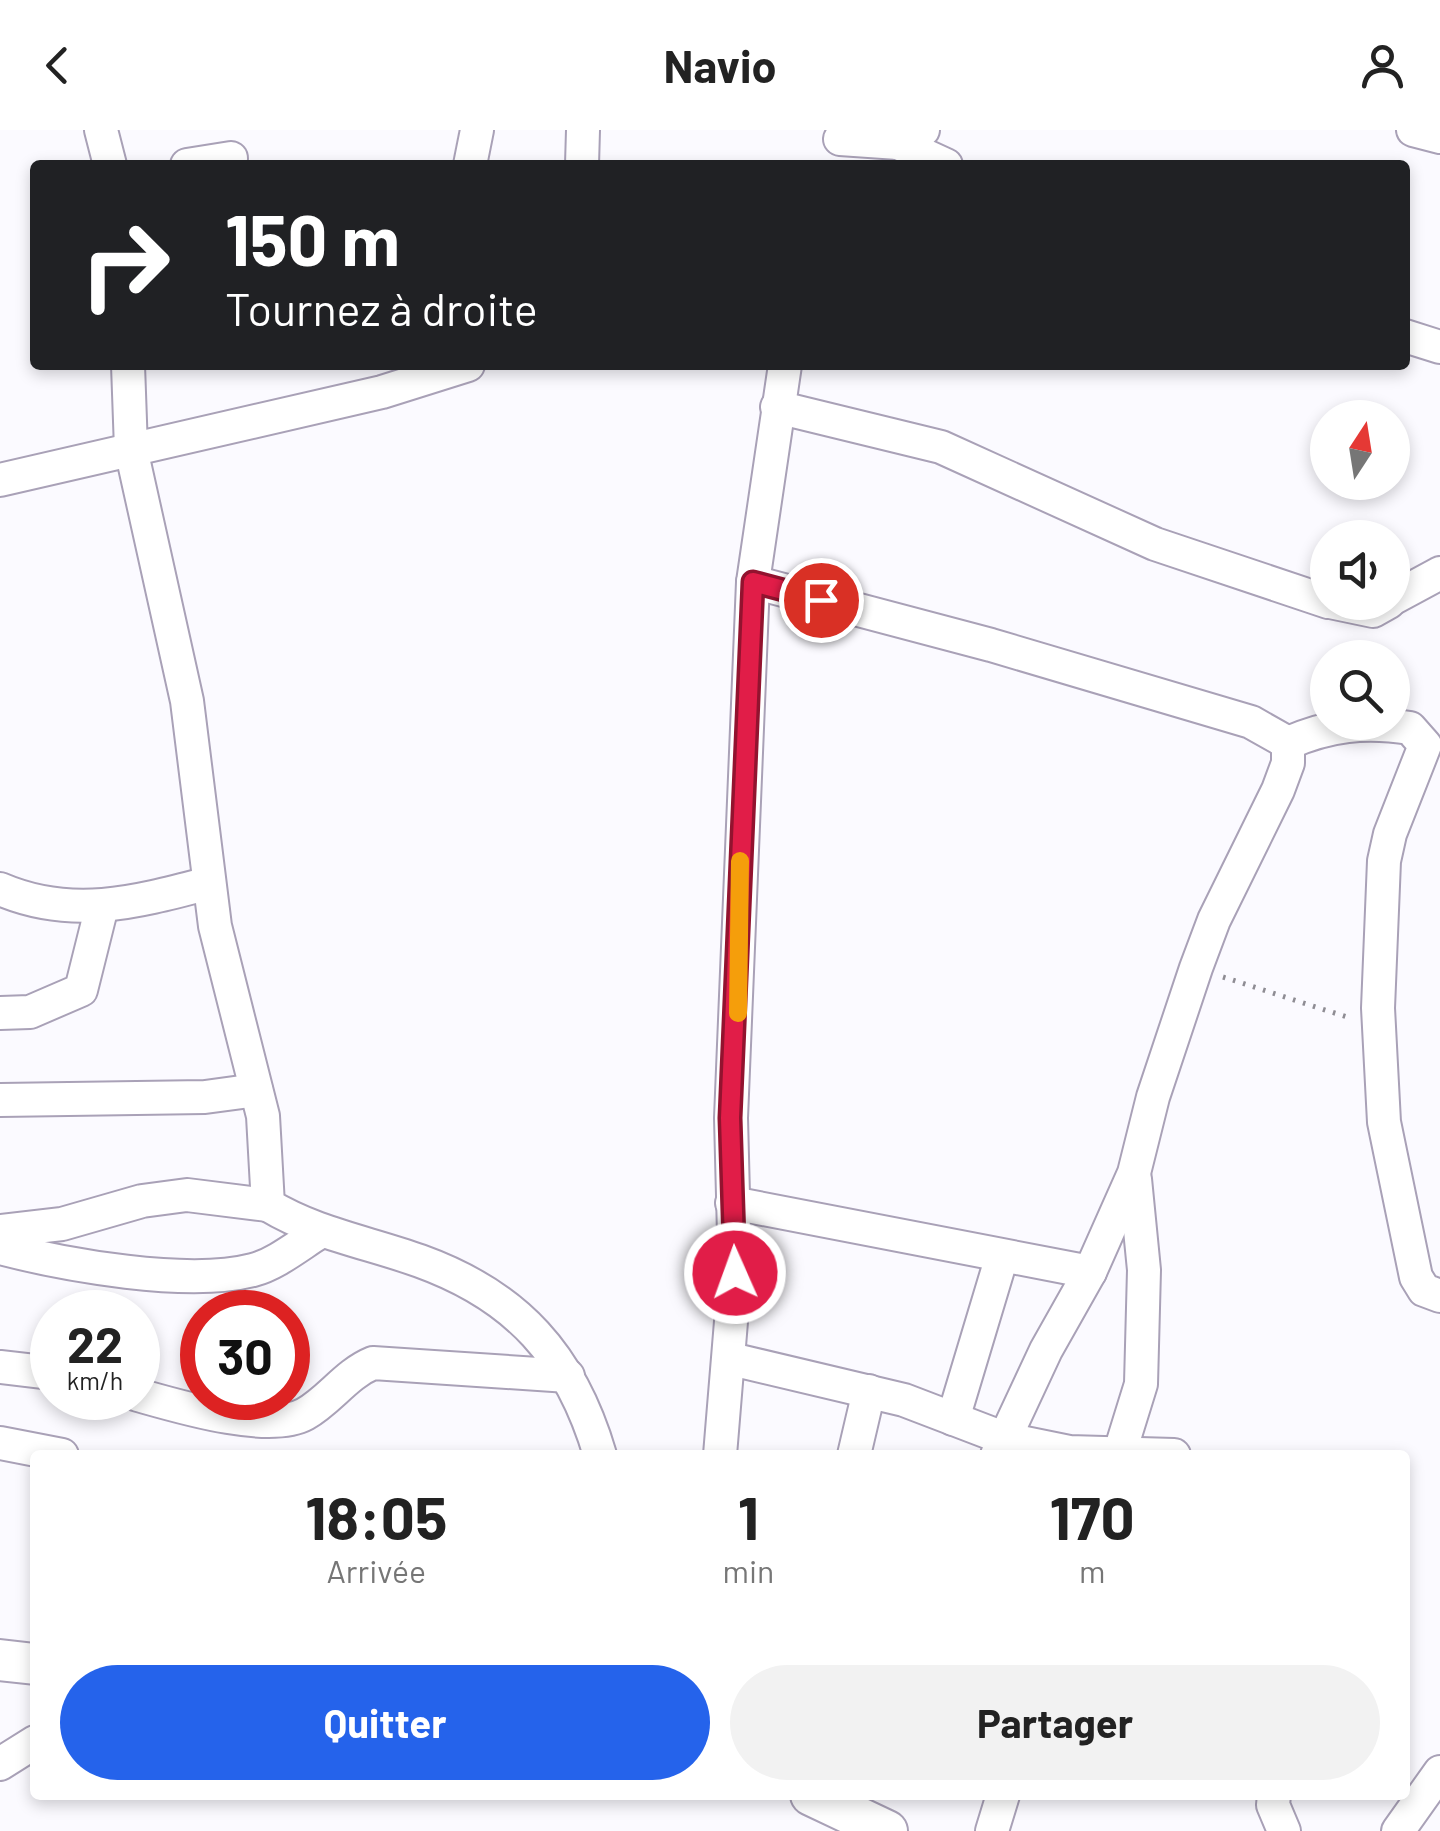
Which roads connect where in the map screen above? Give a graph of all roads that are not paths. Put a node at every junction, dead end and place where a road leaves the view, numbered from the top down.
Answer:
1 (101, 130) edge
2 (476, 130) edge
3 (583, 130) edge
4 (1414, 130) edge
5 (911, 137) edge
6 (1440, 137) edge
7 (839, 145) edge
8 (233, 151) edge
9 (109, 160) edge
10 (203, 160) edge
11 (471, 160) edge
12 (582, 160) edge
13 (940, 160) edge
14 (1410, 338) edge
15 (1440, 347) edge
16 (128, 370) edge
17 (437, 370) edge
18 (784, 370) edge
19 (381, 378) edge
20 (778, 407) junction
21 (131, 449) junction
22 (0, 480) edge
23 (1440, 573) edge
24 (753, 582) junction
25 (1410, 590) edge
26 (1310, 596) edge
27 (1288, 743) junction
28 (209, 883) junction
29 (0, 889) edge
30 (102, 906) junction
31 (0, 1013) edge
32 (256, 1090) junction
33 (0, 1100) edge
34 (1134, 1173) junction
35 (732, 1203) junction
36 (268, 1206) junction
37 (0, 1231) edge
38 (320, 1232) junction
39 (0, 1248) edge
40 (1002, 1256) junction
41 (1090, 1272) junction
42 (1440, 1296) edge
43 (731, 1359) junction
44 (0, 1367) edge
45 (30, 1370) edge
46 (568, 1376) junction
47 (868, 1391) junction
48 (160, 1401) edge
49 (953, 1418) junction
50 (0, 1443) edge
51 (1001, 1447) edge
52 (36, 1450) edge
53 (598, 1450) edge
54 (721, 1450) edge
55 (855, 1450) edge
56 (1042, 1450) edge
57 (1121, 1450) edge
58 (0, 1660) edge
59 (30, 1663) edge
60 (30, 1745) edge
61 (0, 1764) edge
62 (1440, 1772) edge
63 (824, 1800) edge
64 (1001, 1800) edge
65 (1274, 1800) edge
66 (886, 1831) edge
67 (992, 1831) edge
68 (1284, 1831) edge
69 (1398, 1831) edge

1 - 9 street
2 - 11 street
3 - 12 street
4 - 6 street
5 - 7 street
5 - 13 street
8 - 10 street
14 - 15 street
16 - 21 street
17 - 19 street
18 - 20 street
19 - 21 street
20 - 24 street
20 - 26 street
21 - 22 street
21 - 28 street
23 - 25 street
24 - 27 street
24 - 35 street
27 - 34 street
27 - 42 street
28 - 30 street
28 - 32 street
29 - 30 street
30 - 31 street
32 - 33 street
32 - 36 street
34 - 41 street
34 - 57 street
35 - 40 street
35 - 43 street
36 - 37 street
36 - 38 street
38 - 39 street
38 - 46 street
40 - 41 street
40 - 49 street
41 - 51 street
43 - 47 street
43 - 54 street
44 - 45 street
46 - 48 street
46 - 53 street
47 - 49 street
47 - 55 street
49 - 51 street
50 - 52 street
51 - 56 street
58 - 59 street
60 - 61 street
62 - 69 street
63 - 66 street
64 - 67 street
65 - 68 street

